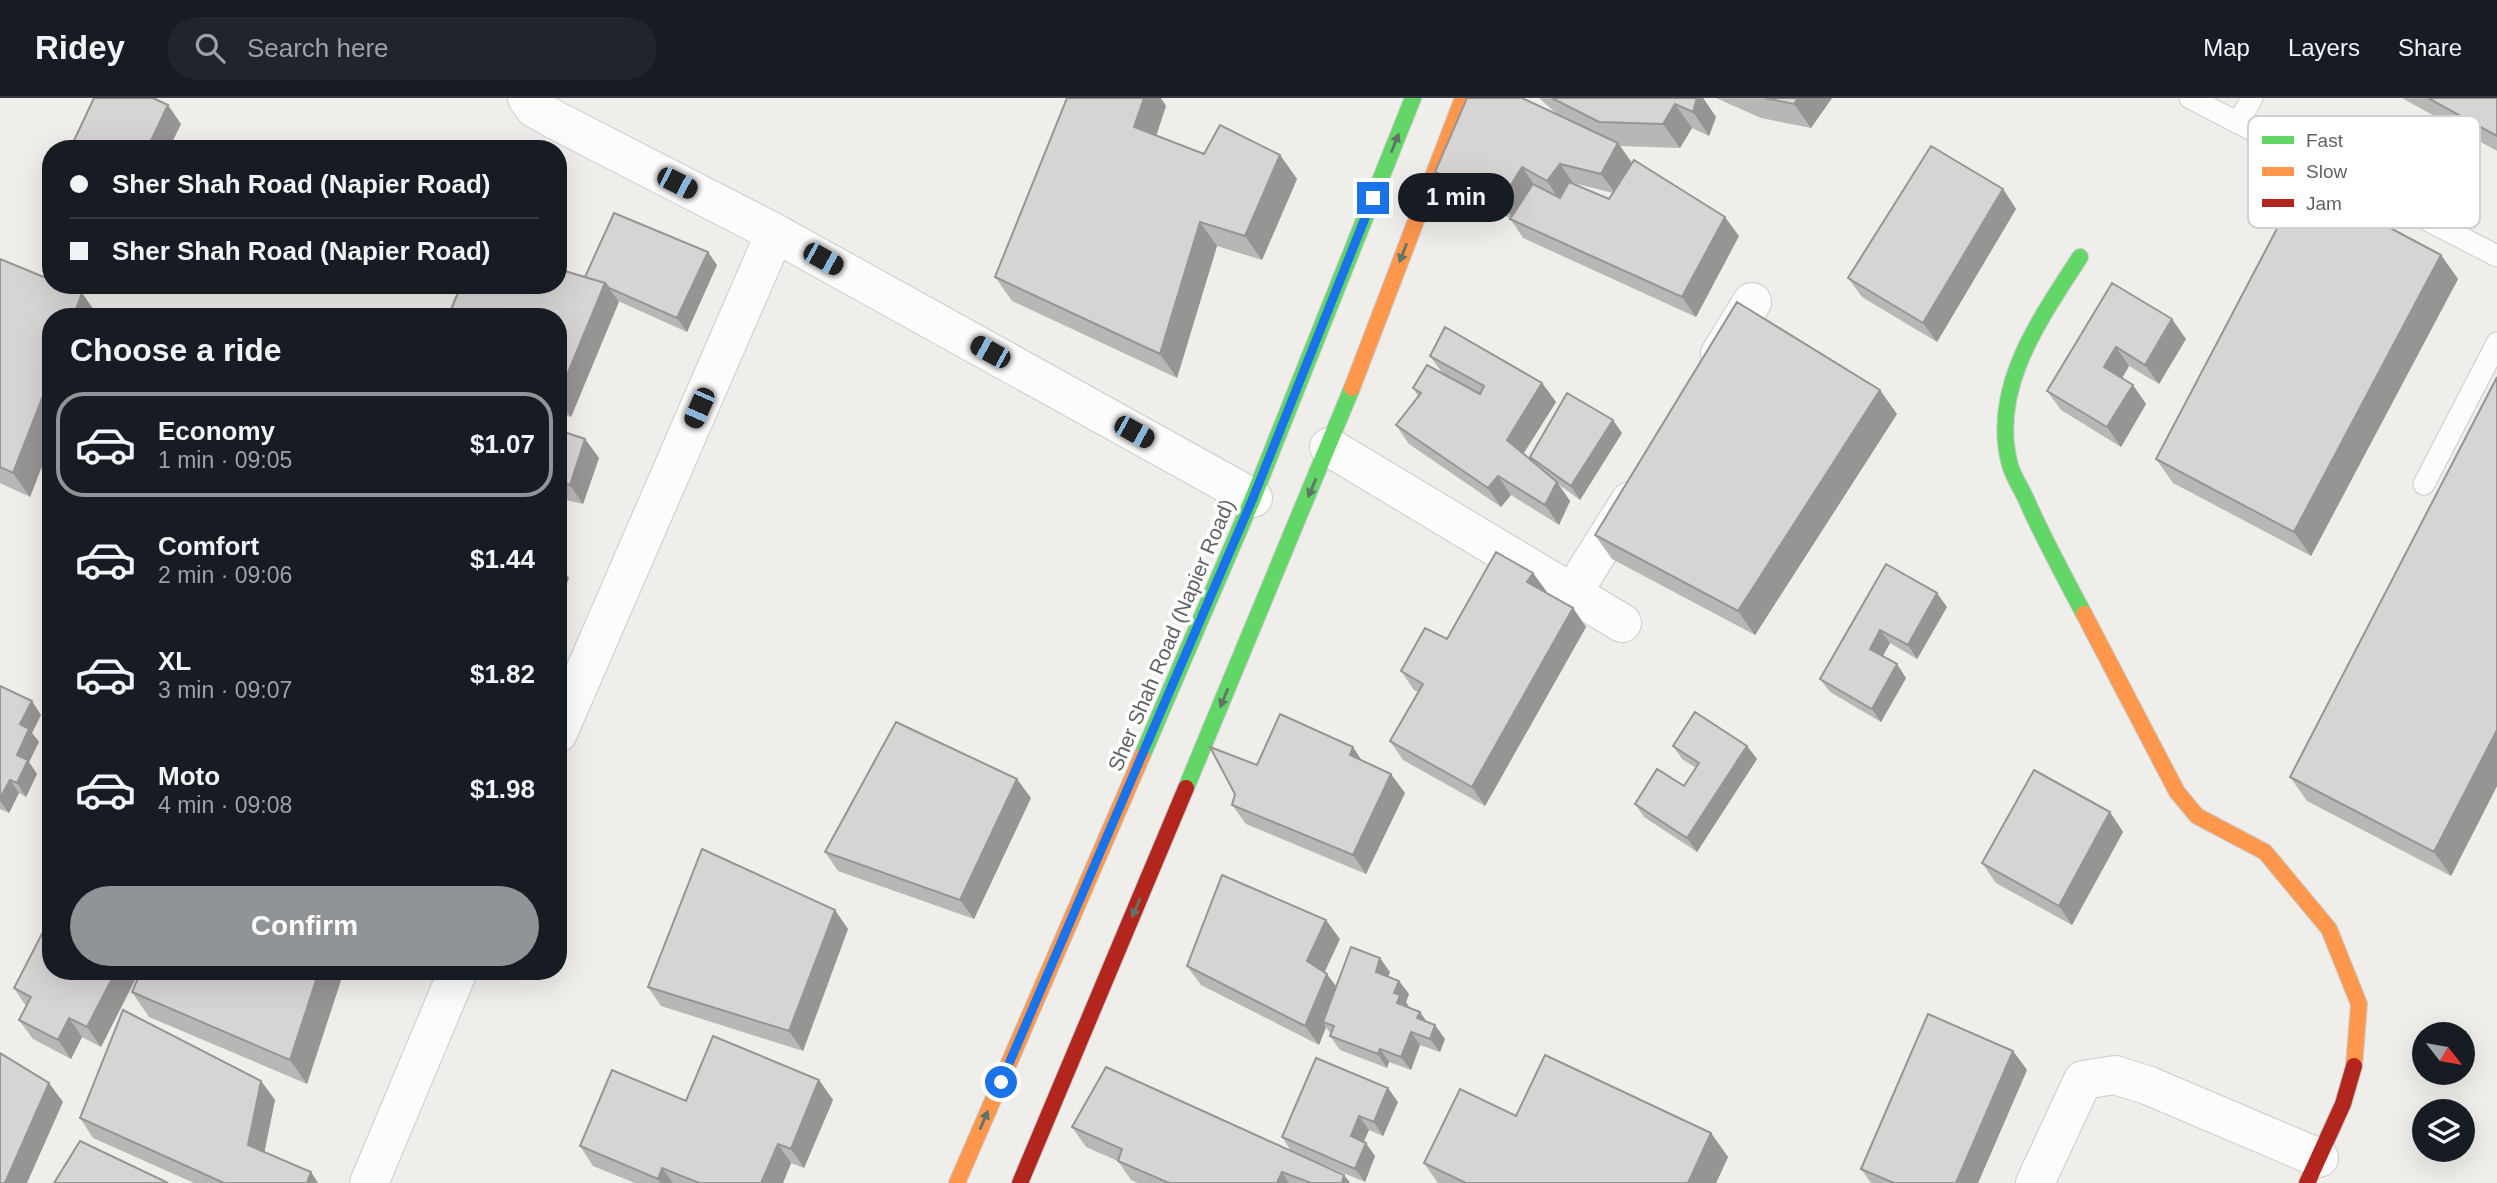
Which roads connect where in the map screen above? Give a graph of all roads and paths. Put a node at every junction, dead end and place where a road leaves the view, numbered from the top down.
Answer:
1 (527, 98) edge
2 (1413, 98) edge
3 (1462, 98) edge
4 (2190, 98) edge
5 (2252, 98) edge
6 (2238, 123) junction
7 (2248, 128) edge
8 (2443, 228) edge
9 (775, 233) junction
10 (2497, 256) edge
11 (2080, 257) dead end
12 (1752, 302) dead end
13 (2497, 343) edge
14 (1701, 384) edge
15 (1329, 447) junction
16 (1651, 466) edge
17 (2424, 484) dead end
18 (1253, 498) junction
19 (1572, 595) junction
20 (1622, 623) dead end
21 (567, 712) edge
22 (453, 980) edge
23 (2313, 1171) edge
24 (369, 1183) edge
25 (957, 1183) edge
26 (1020, 1183) edge
27 (2035, 1183) edge

1 - 9 street
18 -> 2 main road, Sher Shah Road (Napier Road)
3 -> 15 main road
4 - 6 lane
5 - 6 lane
6 - 7 lane
8 - 10 lane
9 - 18 street
9 - 21 street
11 - 23 main road
12 - 14 street
13 - 17 lane
15 - 19 street
15 -> 26 main road
16 - 19 street
25 -> 18 main road, Sher Shah Road (Napier Road)
19 - 20 street
22 - 24 street
23 - 27 street

